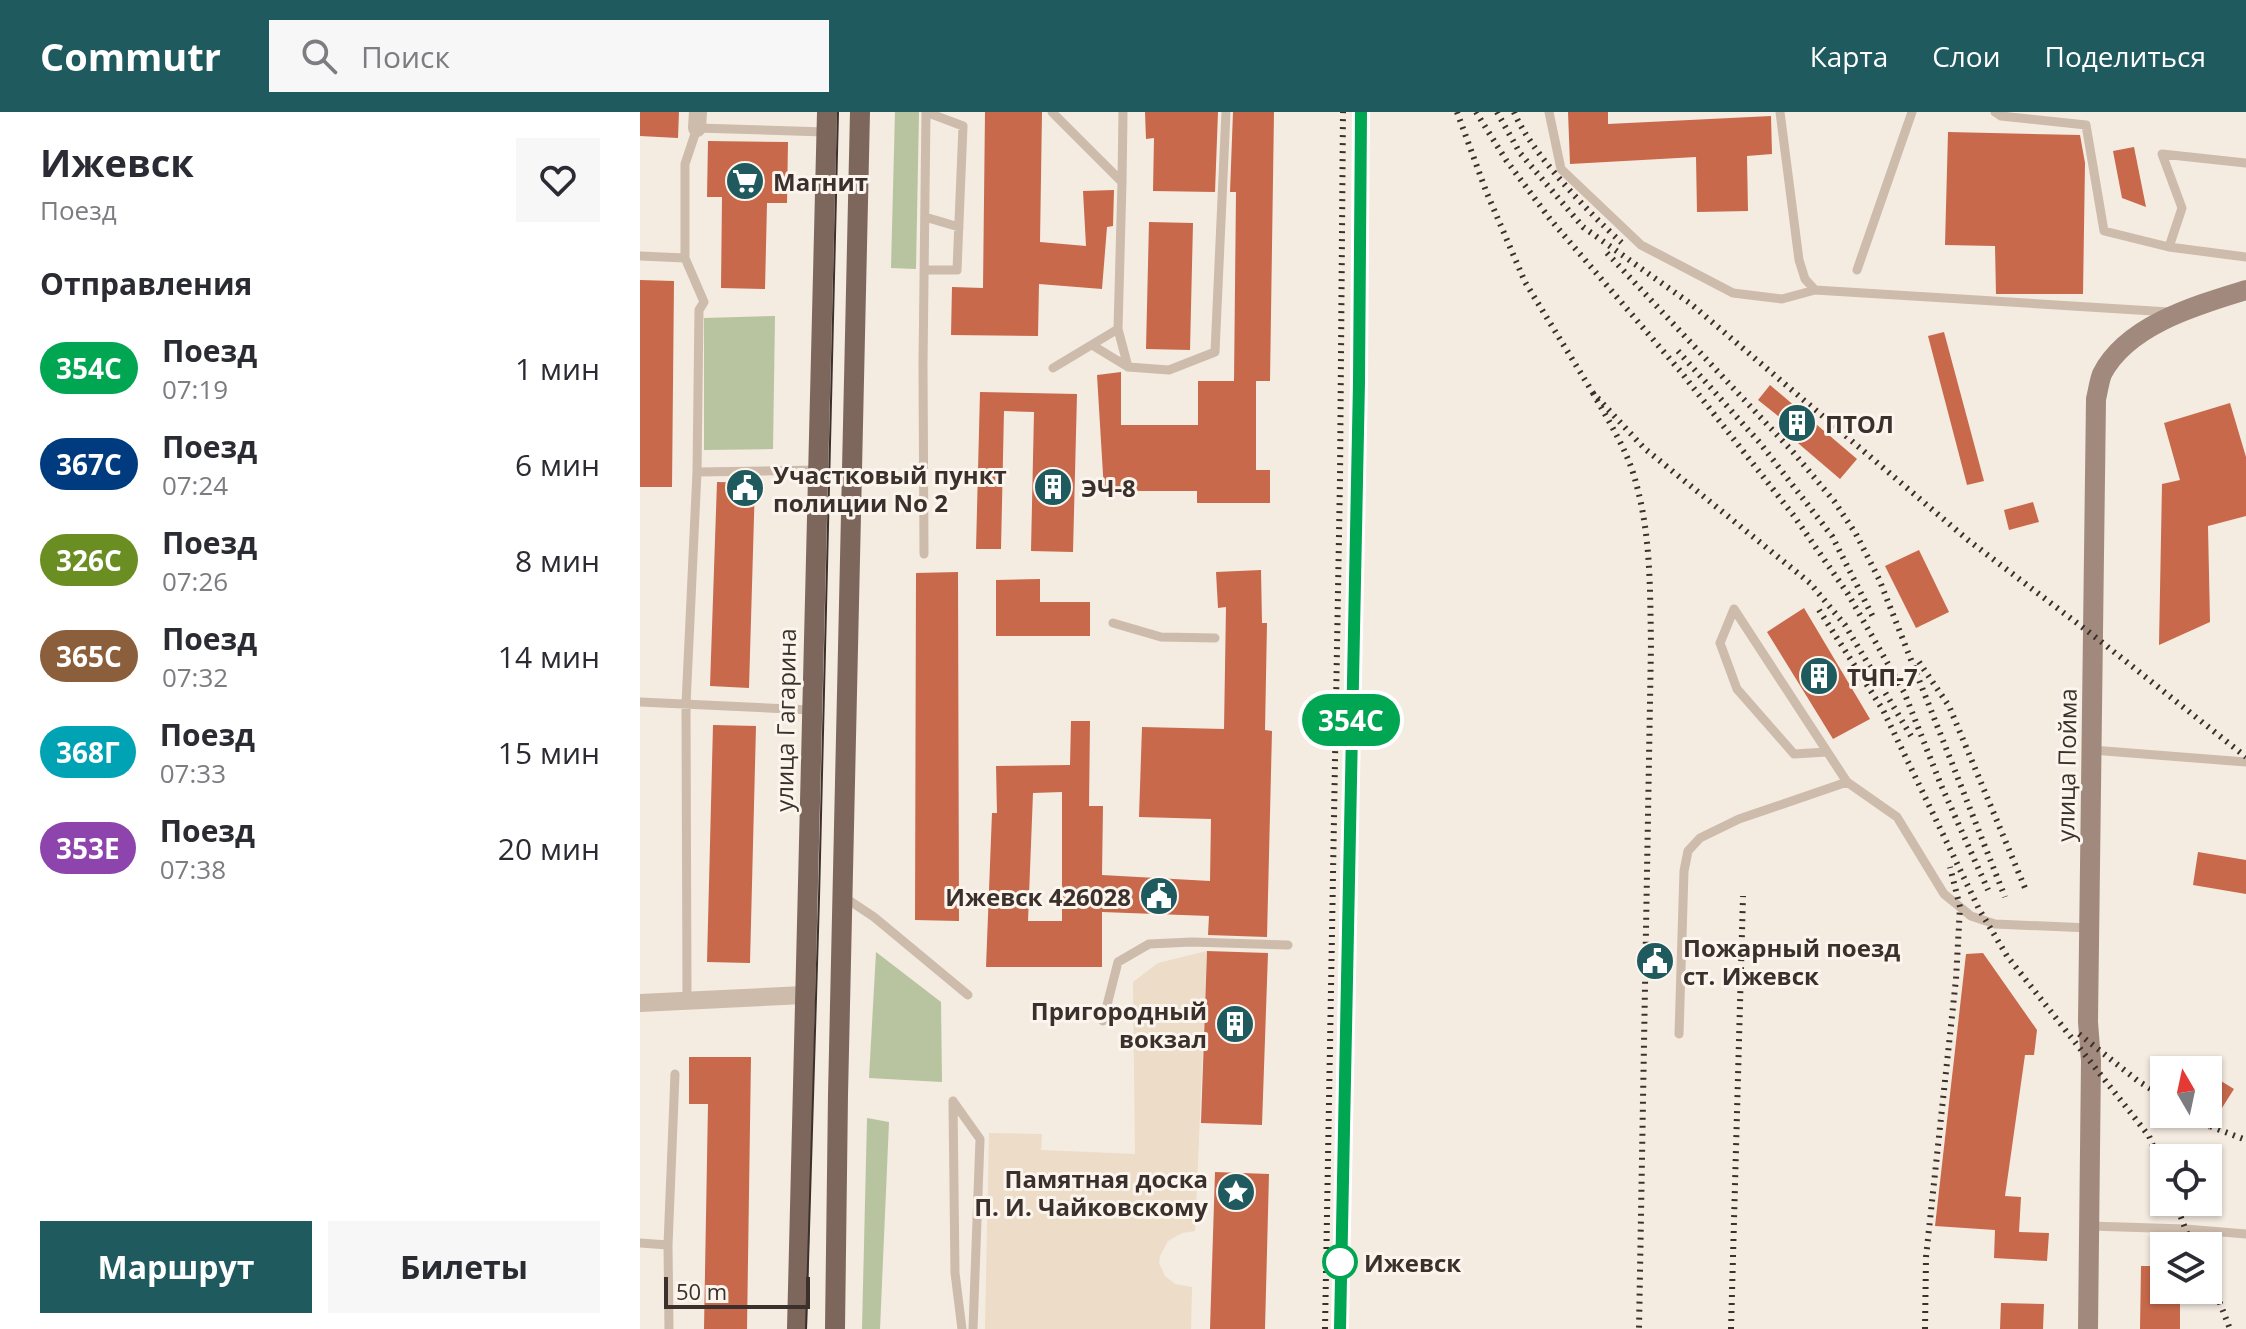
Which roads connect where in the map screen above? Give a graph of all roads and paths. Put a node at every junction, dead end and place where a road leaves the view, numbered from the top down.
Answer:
1 (860, 112) edge
2 (926, 112) edge
3 (1052, 112) edge
4 (1123, 112) edge
5 (1226, 112) edge
6 (1549, 112) edge
7 (1780, 112) edge
8 (1912, 112) edge
9 (1995, 112) edge
10 (698, 120) edge
11 (827, 122) edge
12 (2246, 163) edge
13 (1122, 182) junction
14 (925, 217) junction
15 (959, 227) junction
16 (2169, 247) junction
17 (640, 256) edge
18 (2246, 257) edge
19 (685, 258) junction
20 (924, 270) junction
21 (1857, 270) dead end
22 (1815, 290) junction
23 (2246, 290) edge
24 (2185, 313) junction
25 (1118, 329) junction
26 (1092, 345) junction
27 (1128, 367) junction
28 (1053, 368) dead end
29 (818, 470) junction
30 (697, 472) junction
31 (924, 554) dead end
32 (1113, 623) dead end
33 (1215, 638) dead end
34 (640, 702) edge
35 (686, 704) junction
36 (811, 710) junction
37 (2092, 750) junction
38 (1827, 752) junction
39 (2246, 762) edge
40 (1847, 782) junction
41 (844, 897) junction
42 (2090, 928) junction
43 (1288, 945) dead end
44 (804, 995) junction
45 (968, 995) dead end
46 (687, 1000) junction
47 (640, 1003) edge
48 (1103, 1021) dead end
49 (1679, 1034) dead end
50 (675, 1074) dead end
51 (2089, 1226) junction
52 (2246, 1234) edge
53 (640, 1243) edge
54 (668, 1245) junction
55 (669, 1329) edge
56 (797, 1329) edge
57 (835, 1329) edge
58 (962, 1329) edge
59 (973, 1329) edge
60 (2088, 1329) edge

1 - 41 main road
2 - 14 lane
2 - 15 lane
3 - 13 lane
4 - 13 lane
5 - 27 lane
6 - 22 lane
7 - 22 lane
8 - 21 lane
9 - 16 lane
10 - 11 lane
10 - 19 lane
11 - 29 main road, улица Гагарина
12 - 16 lane
13 - 25 lane
14 - 15 lane
14 - 20 lane
15 - 20 lane
16 - 18 lane
17 - 19 lane
19 - 30 lane
20 - 31 lane
22 - 24 lane
23 - 24 main road, улица Пойма
24 - 37 main road, улица Пойма
25 - 26 lane
25 - 27 lane
26 - 27 lane
26 - 28 lane
29 - 30 lane
29 - 36 main road, улица Гагарина
30 - 35 lane
32 - 33 lane
34 - 35 lane
35 - 36 lane
35 - 46 lane
36 - 44 main road, улица Гагарина
37 - 39 lane
37 - 42 main road, улица Пойма
38 - 38 lane
38 - 40 lane
40 - 42 lane
40 - 49 lane
41 - 45 lane
41 - 57 main road
42 - 51 main road, улица Пойма
43 - 48 lane
44 - 46 street
44 - 56 main road, улица Гагарина
46 - 47 street
50 - 54 lane
51 - 52 lane
51 - 60 main road, улица Пойма
53 - 54 lane
54 - 55 lane
58 - 59 lane

